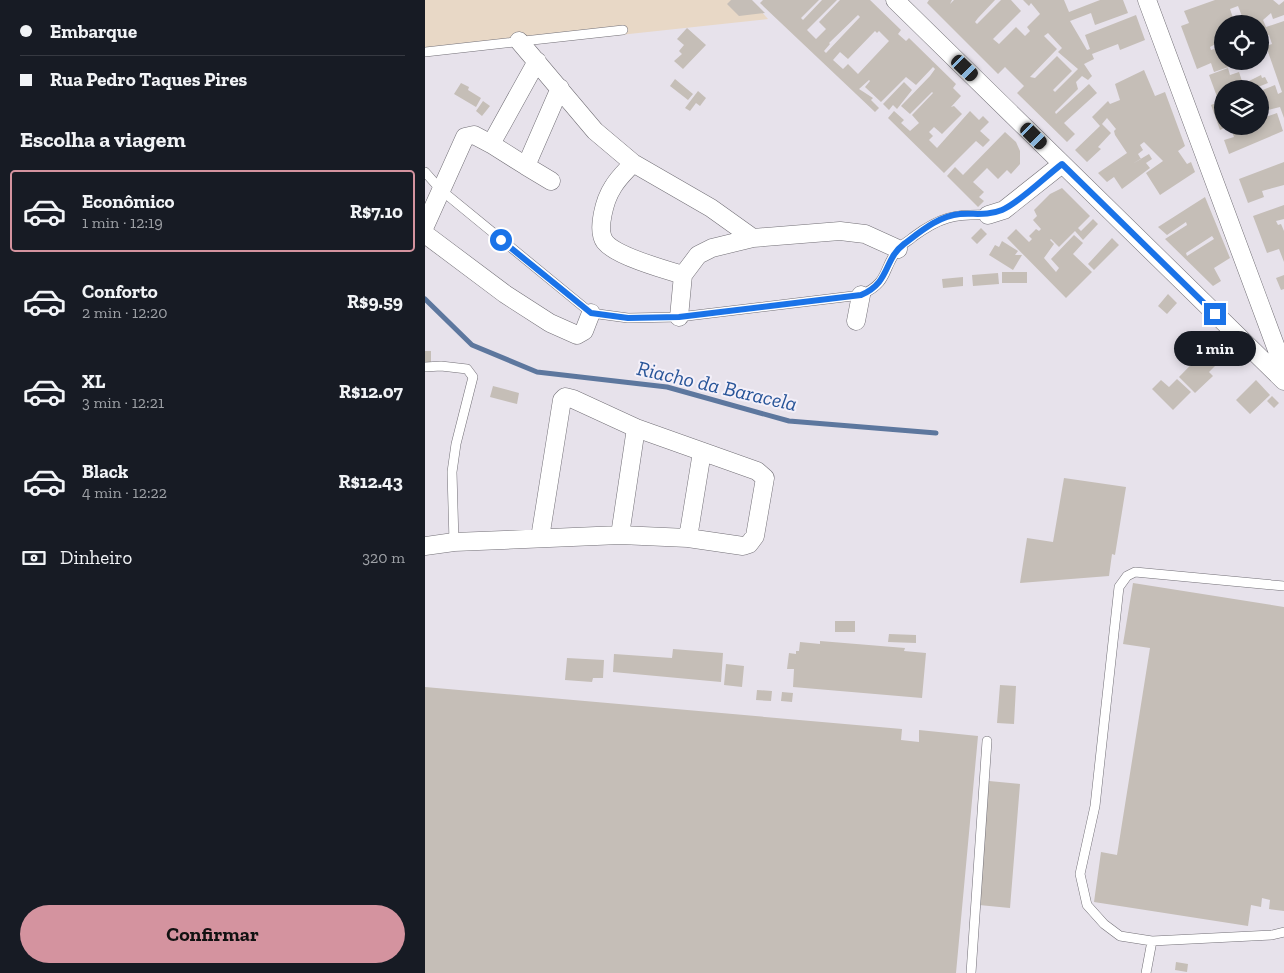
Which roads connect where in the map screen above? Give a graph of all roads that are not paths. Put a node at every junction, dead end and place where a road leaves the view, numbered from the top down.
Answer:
1 (895, 0) edge
2 (1147, 0) edge
3 (623, 30) dead end
4 (519, 42) junction
5 (425, 52) edge
6 (537, 61) junction
7 (560, 88) junction
8 (491, 144) junction
9 (633, 163) junction
10 (1062, 164) junction
11 (526, 166) junction
12 (425, 172) edge
13 (551, 181) dead end
14 (441, 190) junction
15 (988, 215) joint
16 (425, 226) edge
17 (425, 234) edge
18 (753, 238) junction
19 (898, 249) junction
20 (683, 275) junction
21 (861, 295) junction
22 (591, 313) junction
23 (679, 317) junction
24 (856, 321) dead end
25 (425, 367) edge
26 (1284, 369) edge
27 (1284, 381) edge
28 (636, 428) junction
29 (702, 452) junction
30 (620, 535) junction
31 (540, 538) junction
32 (688, 538) junction
33 (454, 542) junction
34 (425, 546) edge
35 (1284, 586) edge
36 (987, 741) dead end
37 (1284, 932) edge
38 (1152, 941) junction
39 (971, 973) edge
40 (1146, 973) edge

1 - 10 street
2 - 26 street
3 - 4 lane
4 - 5 lane
4 - 6 street
6 - 7 street
6 - 8 street
7 - 9 street
7 - 11 street
8 - 11 street
8 - 14 street
9 - 18 street
9 - 20 street
10 - 15 street
10 - 27 street
11 - 13 street
12 - 14 lane
14 - 16 street
14 - 22 lane
15 - 19 lane
17 - 22 street
18 - 19 street
18 - 20 street
19 - 21 lane
20 - 23 street
21 - 23 lane
21 - 24 street
22 - 23 lane
25 - 33 lane
28 - 29 street
28 - 30 street
28 - 31 street
29 - 32 street
29 - 32 street
30 - 31 street
30 - 32 street
31 - 33 street
33 - 34 street
35 - 38 lane
36 - 39 lane
37 - 38 lane
38 - 40 lane

